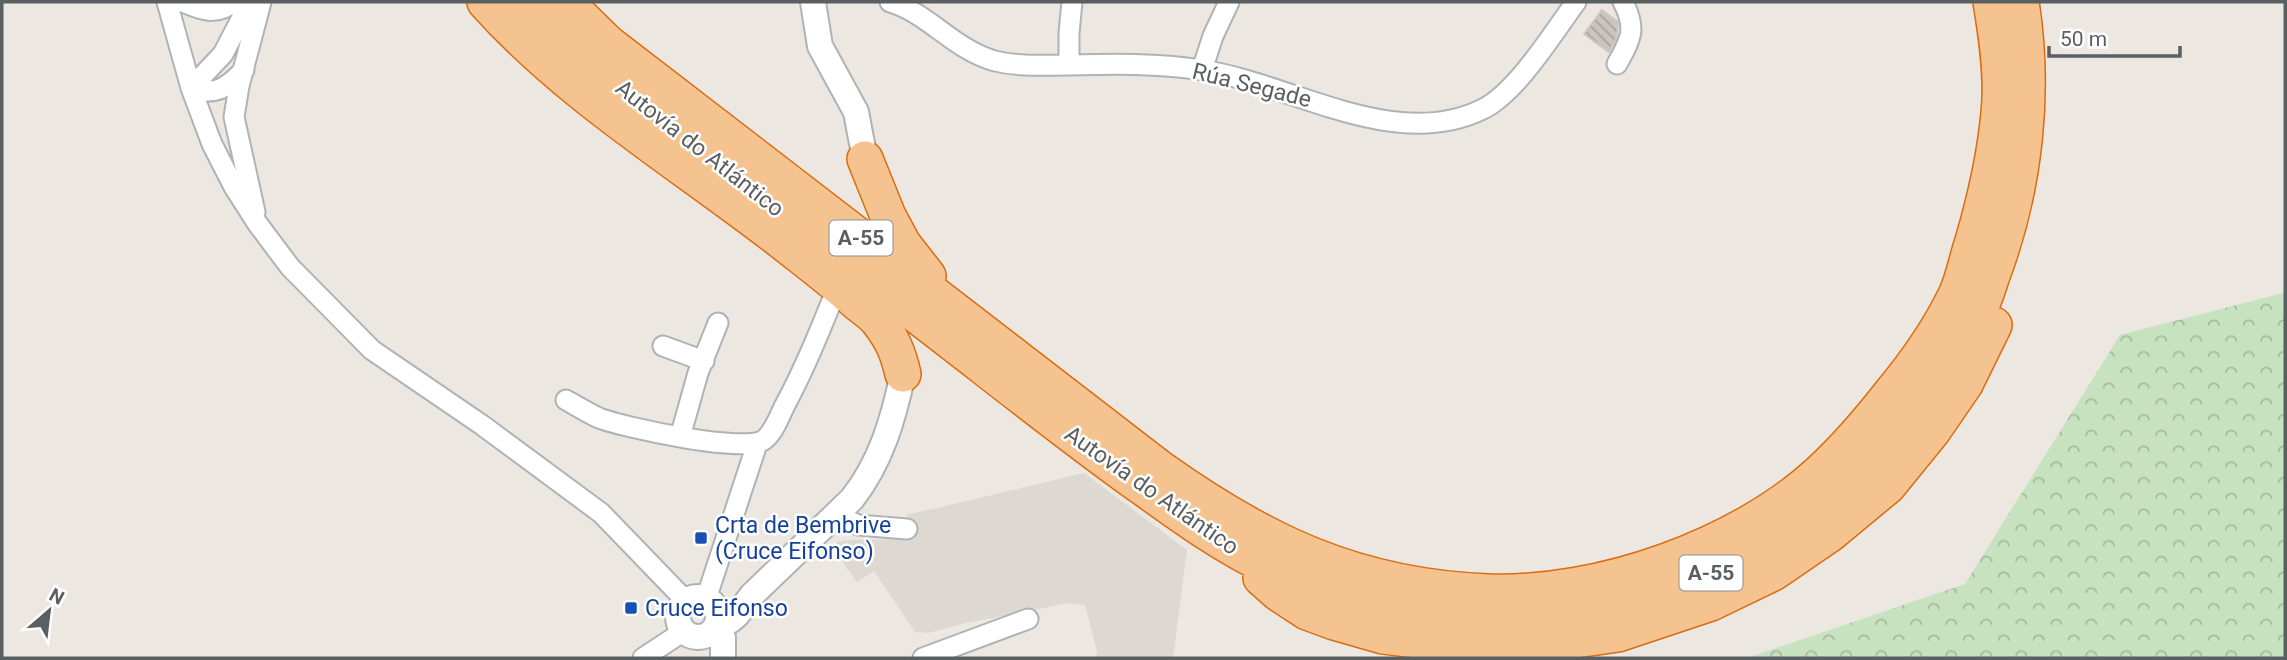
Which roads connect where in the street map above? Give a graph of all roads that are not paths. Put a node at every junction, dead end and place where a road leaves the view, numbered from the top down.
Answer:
1 (167, 2) edge
2 (183, 2) edge
3 (233, 2) edge
4 (250, 2) edge
5 (261, 2) edge
6 (485, 2) edge
7 (527, 2) edge
8 (566, 2) edge
9 (813, 2) edge
10 (890, 2) edge
11 (1072, 2) edge
12 (1229, 2) edge
13 (1576, 2) edge
14 (1623, 2) edge
15 (1991, 2) edge
16 (2021, 2) edge
17 (1617, 64) dead end
18 (1069, 65) junction
19 (244, 70) junction
20 (1202, 70) junction
21 (191, 88) junction
22 (865, 159) junction
23 (787, 182) junction
24 (257, 223) junction
25 (838, 286) junction
26 (953, 310) junction
27 (718, 323) dead end
28 (663, 346) dead end
29 (704, 361) junction
30 (903, 374) joint
31 (566, 400) dead end
32 (680, 437) junction
33 (757, 444) junction
34 (837, 515) junction
35 (907, 528) dead end
36 (702, 617) junction
37 (1028, 619) dead end
38 (643, 658) edge
39 (716, 658) edge
40 (723, 658) edge
41 (923, 658) edge

1 - 21 street
2 - 3 street
4 - 21 street
5 - 19 street
6 - 25 highway
7 - 16 highway, Autovía do Atlántico / A-55
8 - 23 highway, Autovía do Atlántico / A-55
9 - 22 street
10 - 18 street, Rúa Segade
11 - 18 street
12 - 20 street
13 - 20 street, Rúa Segade
14 - 17 street
15 - 26 highway, Autovía do Atlántico / A-55
18 - 20 street, Rúa Segade
19 - 21 street
19 - 24 street
21 - 24 street
22 - 23 highway
22 - 26 highway
23 - 26 highway, Autovía do Atlántico / A-55
24 - 36 street
25 - 30 highway
25 - 33 street
27 - 29 street
28 - 29 street
29 - 32 street
30 - 34 street
31 - 32 street
32 - 33 street
33 - 36 street
34 - 35 street
34 - 36 street
36 - 38 street
36 - 39 street
36 - 40 street
37 - 41 street

